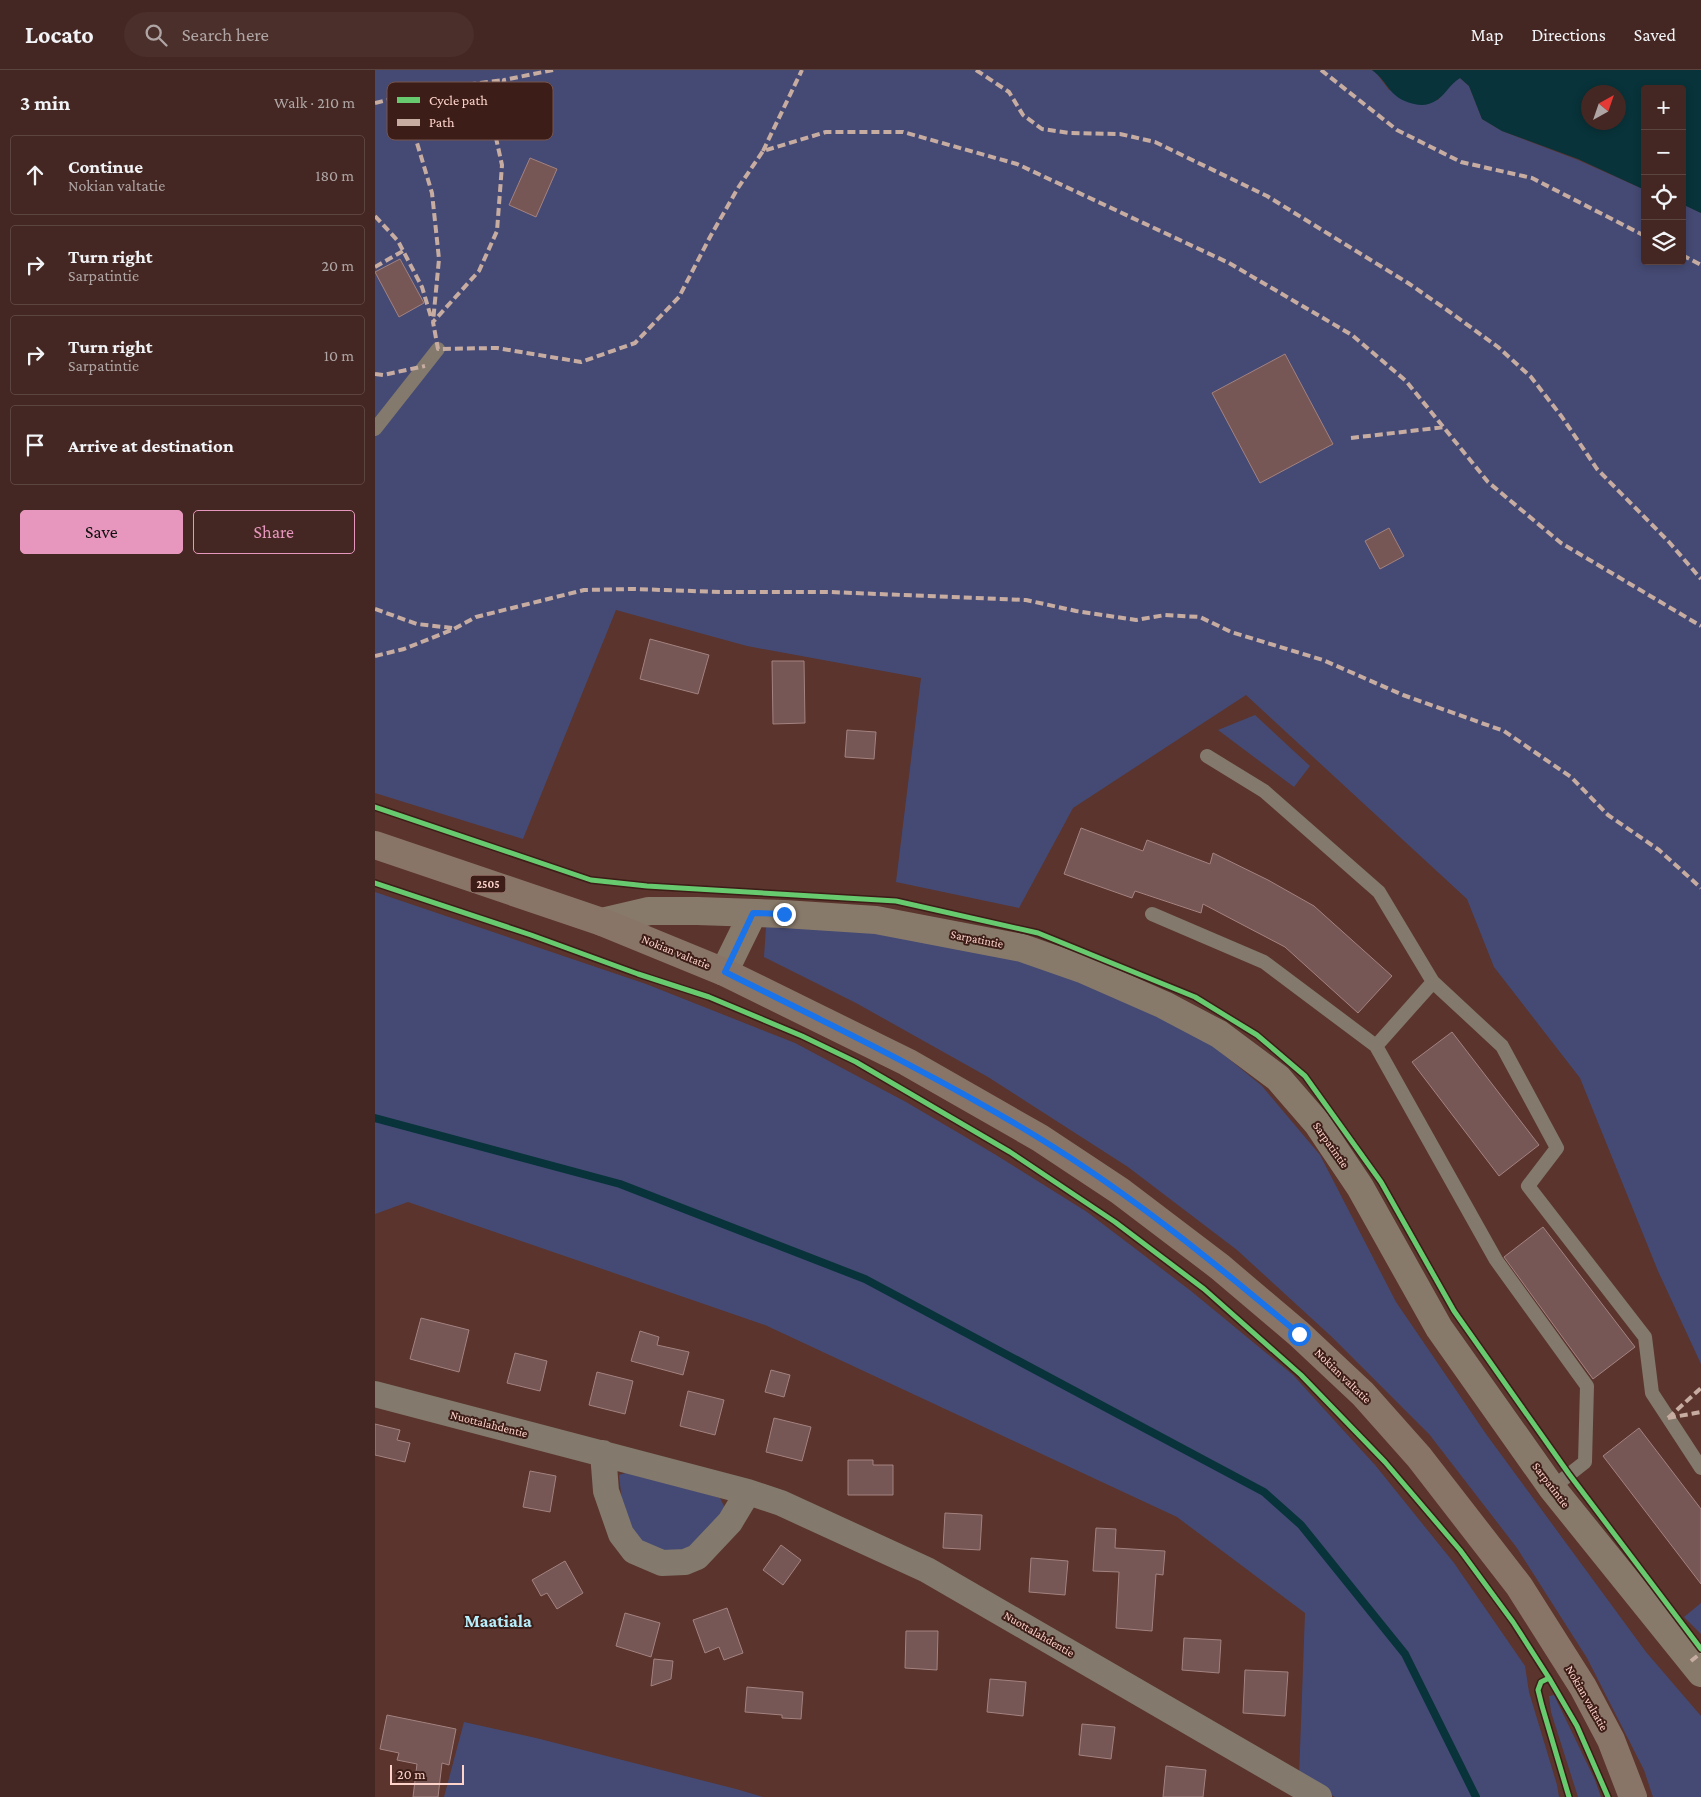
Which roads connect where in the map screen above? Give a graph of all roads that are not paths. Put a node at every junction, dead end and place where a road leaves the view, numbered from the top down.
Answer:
1 (438, 349) dead end
2 (375, 429) edge
3 (1207, 756) dead end
4 (375, 845) edge
5 (753, 913) junction
6 (1152, 914) dead end
7 (602, 922) junction
8 (725, 972) junction
9 (1433, 982) junction
10 (1376, 1046) junction
11 (375, 1394) edge
12 (603, 1453) junction
13 (1701, 1468) edge
14 (1552, 1488) junction
15 (748, 1492) junction
16 (1701, 1673) edge
17 (1319, 1797) edge
18 (1633, 1797) edge

1 - 2 lane
3 - 9 lane
4 - 7 main road, Nokian valtatie / 2505
5 - 7 main road, Sarpatintie
5 - 8 main road
5 - 14 main road, Sarpatintie
6 - 10 lane
7 - 8 main road, Nokian valtatie / 2505
8 - 18 main road, Nokian valtatie / 2505
9 - 10 lane
9 - 13 lane
10 - 14 lane
11 - 12 street, Nuottalahdentie
12 - 15 street, Nuottalahdentie
12 - 15 street
14 - 16 main road, Sarpatintie
15 - 17 street, Nuottalahdentie

